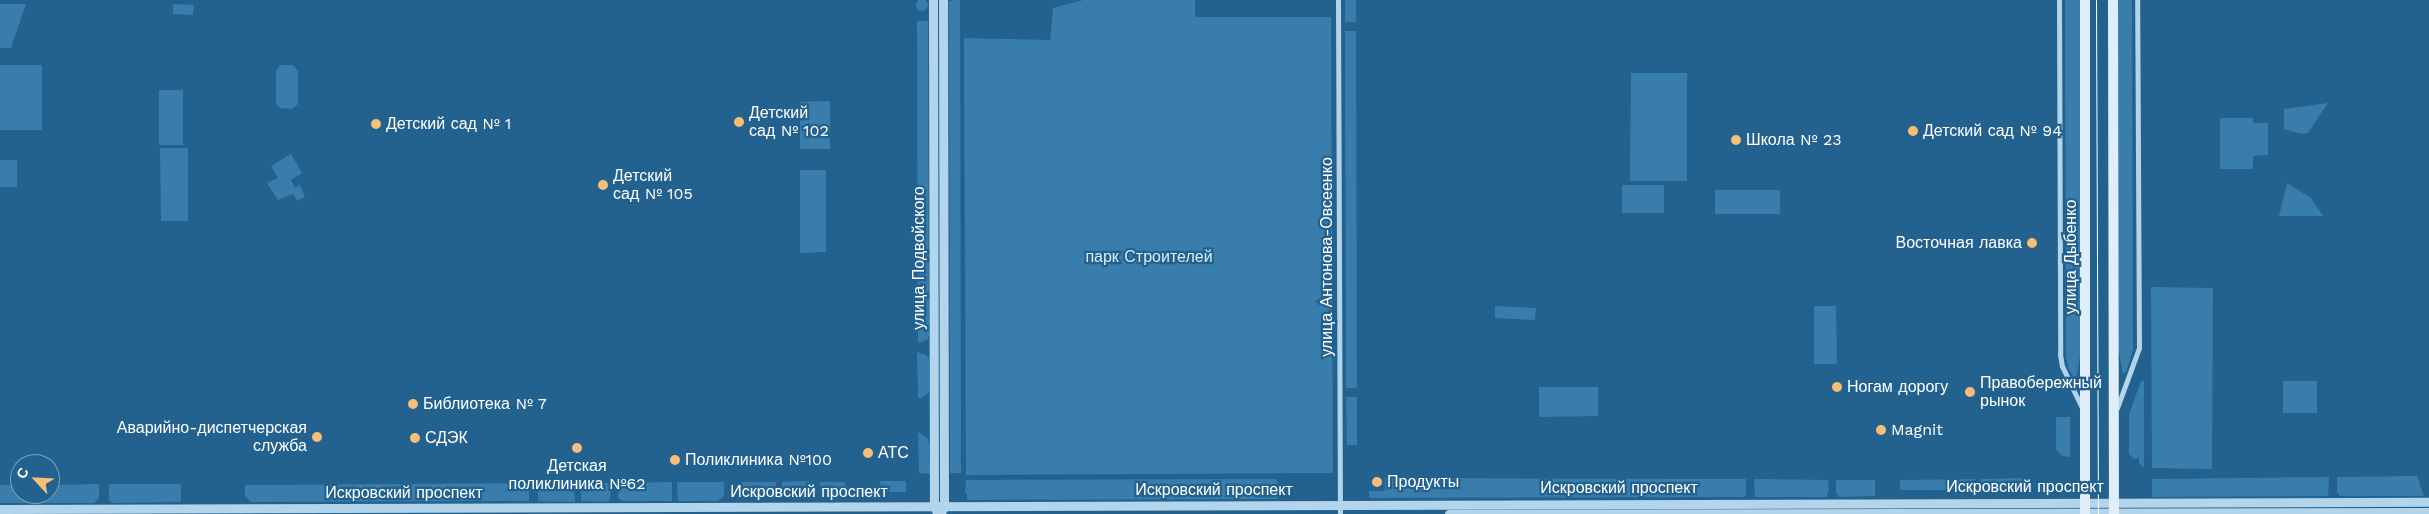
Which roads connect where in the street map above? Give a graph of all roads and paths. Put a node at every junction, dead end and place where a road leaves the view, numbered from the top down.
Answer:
1 (933, 0) edge
2 (943, 0) edge
3 (1338, 0) edge
4 (2059, 0) edge
5 (2084, 0) edge
6 (2113, 0) edge
7 (2137, 0) edge
8 (2084, 413) junction
9 (2114, 416) junction
10 (2429, 502) edge
11 (1340, 504) junction
12 (0, 509) edge
13 (2085, 509) edge
14 (2114, 509) edge
15 (939, 510) edge
16 (2429, 512) edge
17 (1340, 514) edge
18 (1449, 514) edge

1 - 15 street, улица Подвойского
2 - 15 street, улица Подвойского
3 - 11 street, улица Антонова-Овсеенко
4 - 8 street
5 - 8 main road, улица Дыбенко
6 - 9 main road
7 - 9 street
8 - 13 main road, улица Дыбенко
9 - 14 main road
10 - 14 street, Искровский проспект
11 - 13 street, Искровский проспект
11 - 15 street, Искровский проспект
11 - 17 street, улица Антонова-Овсеенко
12 - 15 street, Искровский проспект
13 - 14 street, Искровский проспект
13 - 18 street, Искровский проспект
14 - 16 street, Искровский проспект

